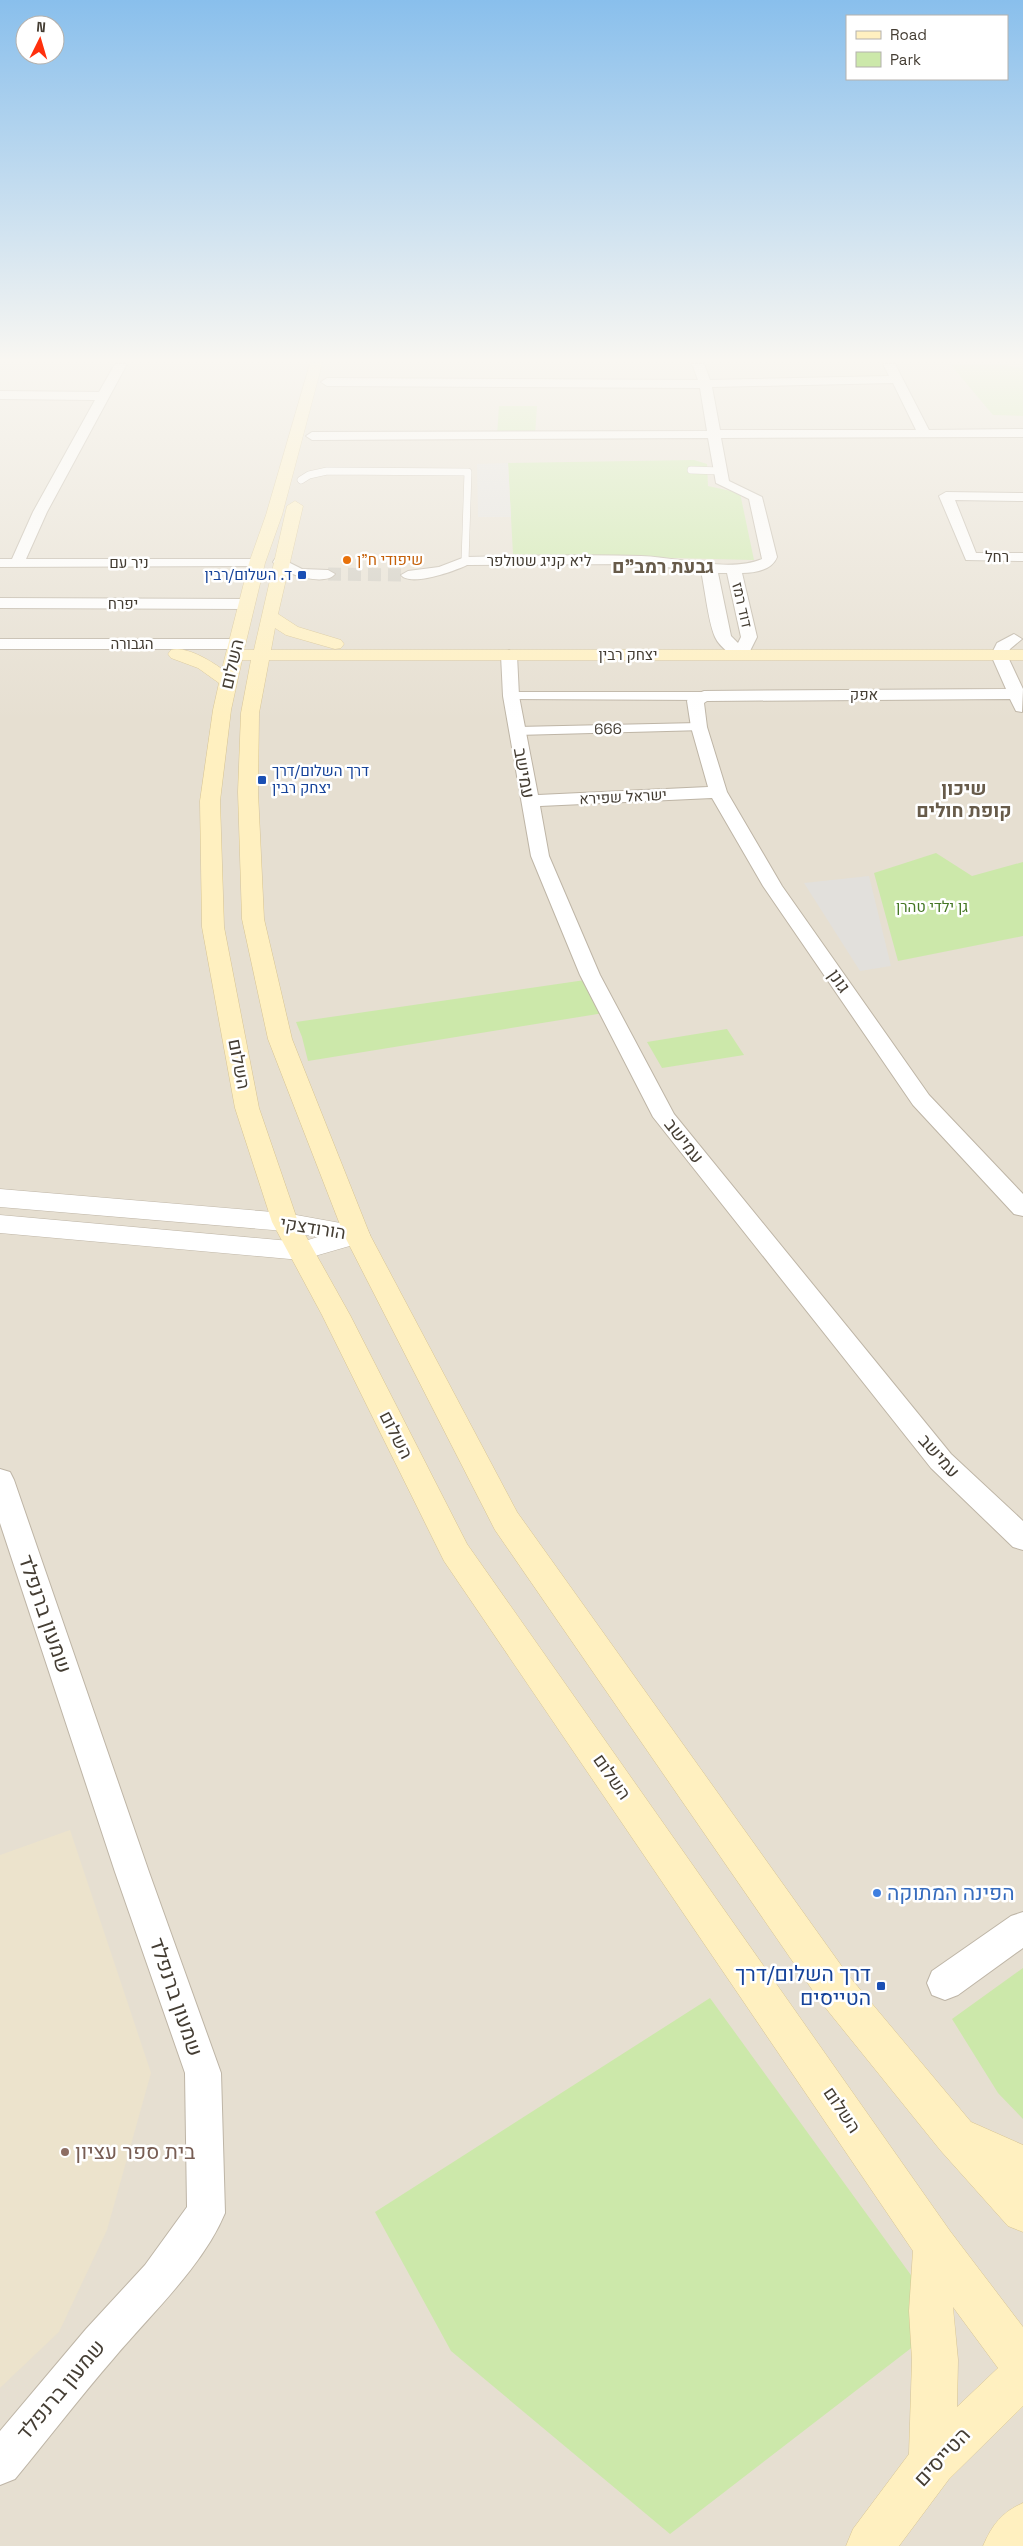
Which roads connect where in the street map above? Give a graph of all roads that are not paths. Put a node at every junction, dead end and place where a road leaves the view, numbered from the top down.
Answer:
1 (56, 483) edge
2 (283, 483) edge
3 (300, 483) edge
4 (467, 483) edge
5 (723, 483) edge
6 (1023, 497) edge
7 (1023, 557) edge
8 (466, 561) junction
9 (280, 562) junction
10 (0, 563) edge
11 (17, 563) junction
12 (257, 563) junction
13 (708, 567) junction
14 (733, 568) junction
15 (328, 574) tunnel mouth
16 (408, 575) tunnel mouth
17 (0, 603) edge
18 (246, 604) junction
19 (269, 616) junction
20 (704, 637) dead end
21 (723, 637) junction
22 (756, 637) junction
23 (570, 638) dead end
24 (928, 638) dead end
25 (1019, 639) edge
26 (0, 644) edge
27 (335, 644) junction
28 (235, 649) junction
29 (263, 650) junction
30 (0, 652) edge
31 (177, 654) junction
32 (741, 654) junction
33 (999, 655) junction
34 (1023, 655) edge
35 (509, 656) junction
36 (228, 681) junction
37 (1019, 694) edge
38 (511, 696) junction
39 (704, 696) junction
40 (1023, 710) edge
41 (699, 727) junction
42 (517, 731) junction
43 (718, 792) junction
44 (529, 801) junction
45 (0, 1198) edge
46 (1023, 1208) edge
47 (285, 1222) junction
48 (0, 1224) edge
49 (357, 1235) junction
50 (301, 1251) junction
51 (0, 1480) edge
52 (1023, 1539) edge
53 (1023, 1928) edge
54 (945, 1983) dead end
55 (956, 2136) junction
56 (1023, 2167) edge
57 (1023, 2211) edge
58 (935, 2246) junction
59 (1023, 2364) edge
60 (1023, 2375) edge
61 (932, 2462) junction
62 (0, 2464) edge
63 (1023, 2527) edge
64 (870, 2546) edge
65 (1007, 2546) edge

1 - 11 street
2 - 12 main road, השלום
3 - 9 main road, השלום
4 - 8 lane
5 - 14 street, דוד רמז
6 - 7 street, רחל
8 - 13 street, ליא קניג שטולפר
8 - 16 street, ליא קניג שטולפר
9 - 15 street
9 - 19 main road, השלום
10 - 11 street, ניר עם
11 - 12 street, ניר עם
12 - 18 main road, השלום
13 - 14 street, ליא קניג שטולפר
13 - 21 street, דוד רמז
14 - 22 street, דוד רמז
17 - 18 street, יפרח
18 - 28 main road, השלום
19 - 27 main road
19 - 29 main road, השלום
20 - 21 main road
21 - 22 main road
21 - 32 street, דוד רמז
22 - 32 street, דוד רמז
23 - 27 main road, יצחק רבין
24 - 25 main road
25 - 33 street
26 - 28 street, הגבורה
27 - 29 main road, יצחק רבין
28 - 29 main road, יצחק רבין
28 - 31 street, הגבורה
28 - 36 main road, השלום
29 - 35 main road, יצחק רבין
29 - 49 main road, השלום
30 - 31 street, הגבורה
31 - 36 main road
32 - 33 main road, יצחק רבין
32 - 35 main road, יצחק רבין
33 - 34 main road, יצחק רבין
33 - 37 street
35 - 38 street, עמישב
36 - 47 main road, השלום
37 - 39 street, אפק
37 - 40 street
38 - 39 street, אפק
38 - 42 street, עמישב
39 - 41 street
41 - 42 street, 666
41 - 43 street, גונן
42 - 44 street, עמישב
43 - 44 street, ישראל שפירא
43 - 46 street, גונן
44 - 52 street, עמישב
45 - 47 street, הורודצקי
47 - 49 street, הורודצקי
47 - 50 main road, השלום
48 - 50 street, הורודצקי
49 - 50 street, הורודצקי
49 - 55 main road, השלום
50 - 58 main road, השלום
51 - 62 street, שמעון ברנפלד
53 - 54 street
55 - 56 main road
55 - 57 main road, השלום
58 - 59 main road, השלום
58 - 61 main road
60 - 61 main road, הטייסים
61 - 64 main road, הטייסים
63 - 65 main road

